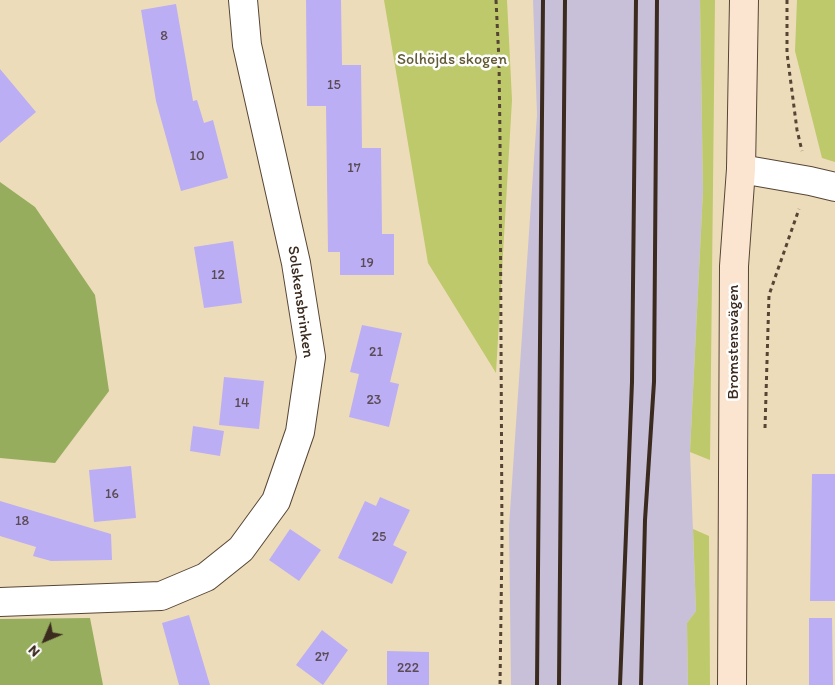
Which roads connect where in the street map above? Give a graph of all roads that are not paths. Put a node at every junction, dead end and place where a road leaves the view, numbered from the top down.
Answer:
1 (243, 0) edge
2 (744, 0) edge
3 (741, 169) junction
4 (822, 184) edge
5 (0, 602) edge
6 (732, 685) edge

1 - 5 street, Solskensbrinken
2 - 3 street, Bromstensvägen
3 - 4 street
3 - 6 street, Bromstensvägen

